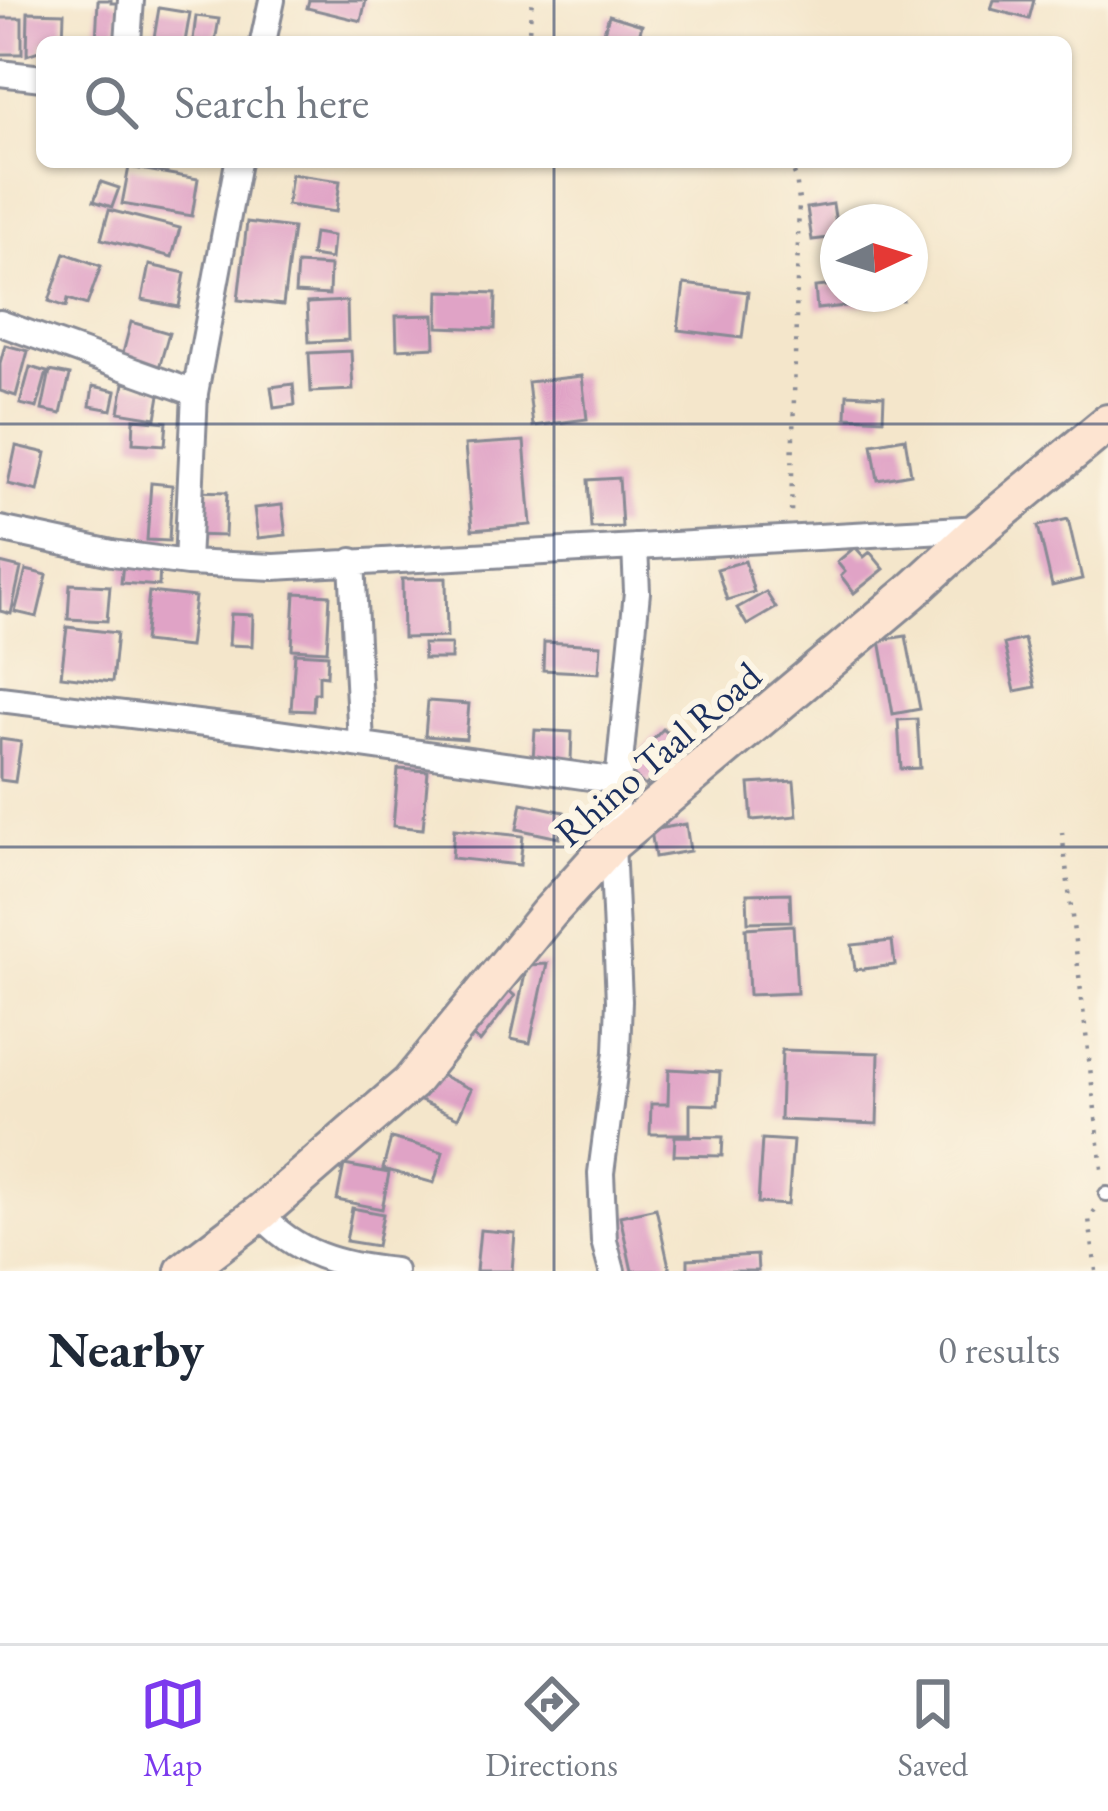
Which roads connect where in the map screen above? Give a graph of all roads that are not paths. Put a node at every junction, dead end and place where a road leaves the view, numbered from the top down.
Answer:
1 (131, 0) edge
2 (272, 0) edge
3 (128, 36) edge
4 (264, 36) edge
5 (0, 73) edge
6 (36, 77) edge
7 (237, 168) edge
8 (0, 323) edge
9 (195, 393) junction
10 (1108, 423) edge
11 (981, 528) junction
12 (0, 529) edge
13 (635, 548) junction
14 (352, 562) junction
15 (187, 563) junction
16 (0, 699) edge
17 (361, 744) junction
18 (618, 781) junction
19 (612, 843) junction
20 (260, 1213) junction
21 (184, 1271) edge
22 (394, 1271) edge
23 (612, 1271) edge

1 - 3 street
2 - 4 street
5 - 6 street
7 - 9 street
8 - 9 street
9 - 15 street
10 - 11 street, Rhino Taal Road
11 - 13 street
11 - 19 street, Rhino Taal Road
12 - 15 street
13 - 14 street
13 - 18 street
14 - 15 street
14 - 17 street
16 - 17 street
17 - 18 street
18 - 19 street
19 - 20 street, Rhino Taal Road
19 - 23 street
20 - 21 street, Rhino Taal Road
20 - 22 street

